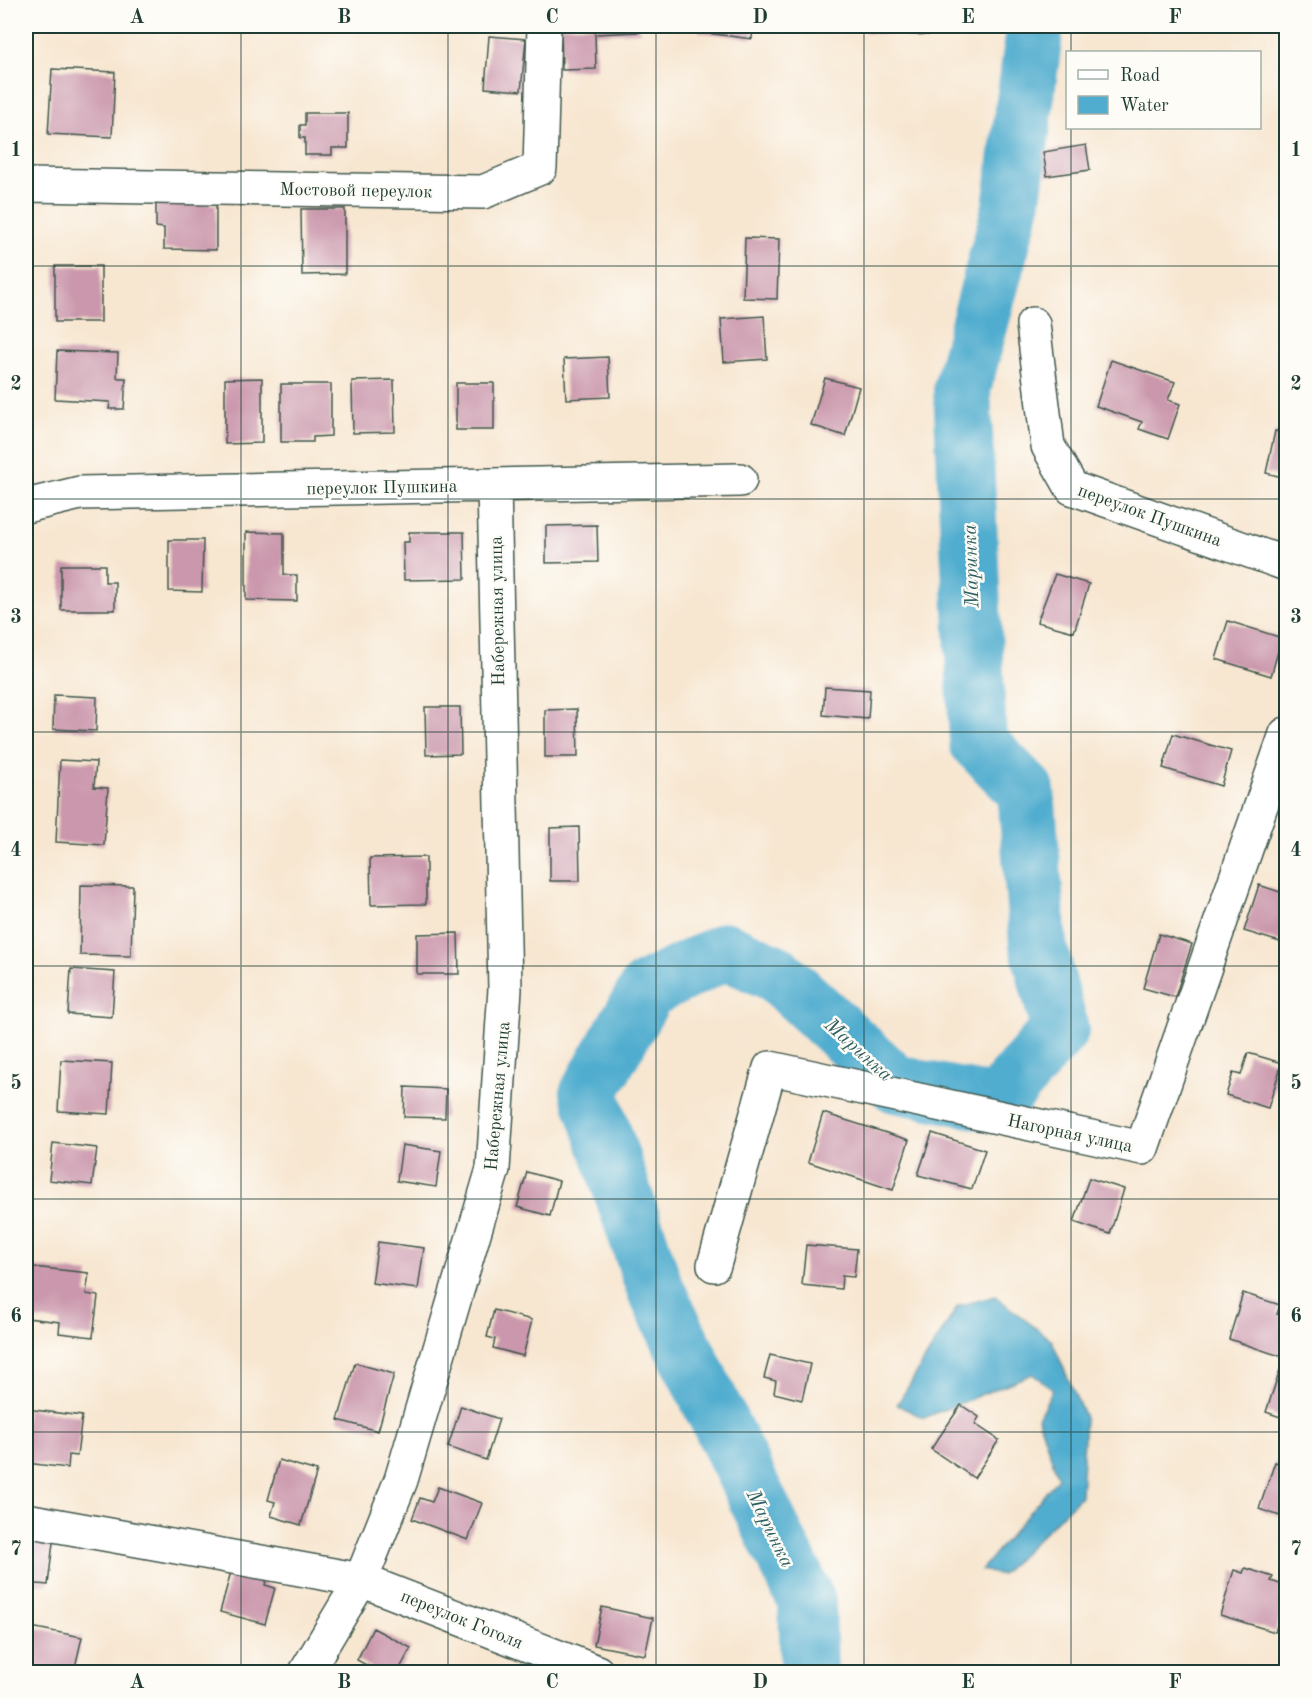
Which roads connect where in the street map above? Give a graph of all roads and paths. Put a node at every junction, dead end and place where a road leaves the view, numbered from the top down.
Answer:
1 (544, 26) edge
2 (26, 185) edge
3 (1033, 324) dead end
4 (740, 480) dead end
5 (494, 485) junction
6 (26, 506) edge
7 (1287, 564) edge
8 (1287, 734) edge
9 (714, 1266) dead end
10 (26, 1520) edge
11 (361, 1580) junction
12 (306, 1672) edge
13 (597, 1672) edge

1 - 2 street, Мостовой переулок
3 - 7 street, переулок Пушкина
4 - 5 street, переулок Пушкина
5 - 6 street, переулок Пушкина
5 - 11 street, Набережная улица
8 - 9 street, Нагорная улица
10 - 11 street, переулок Гоголя
11 - 12 street, Набережная улица
11 - 13 street, переулок Гоголя

